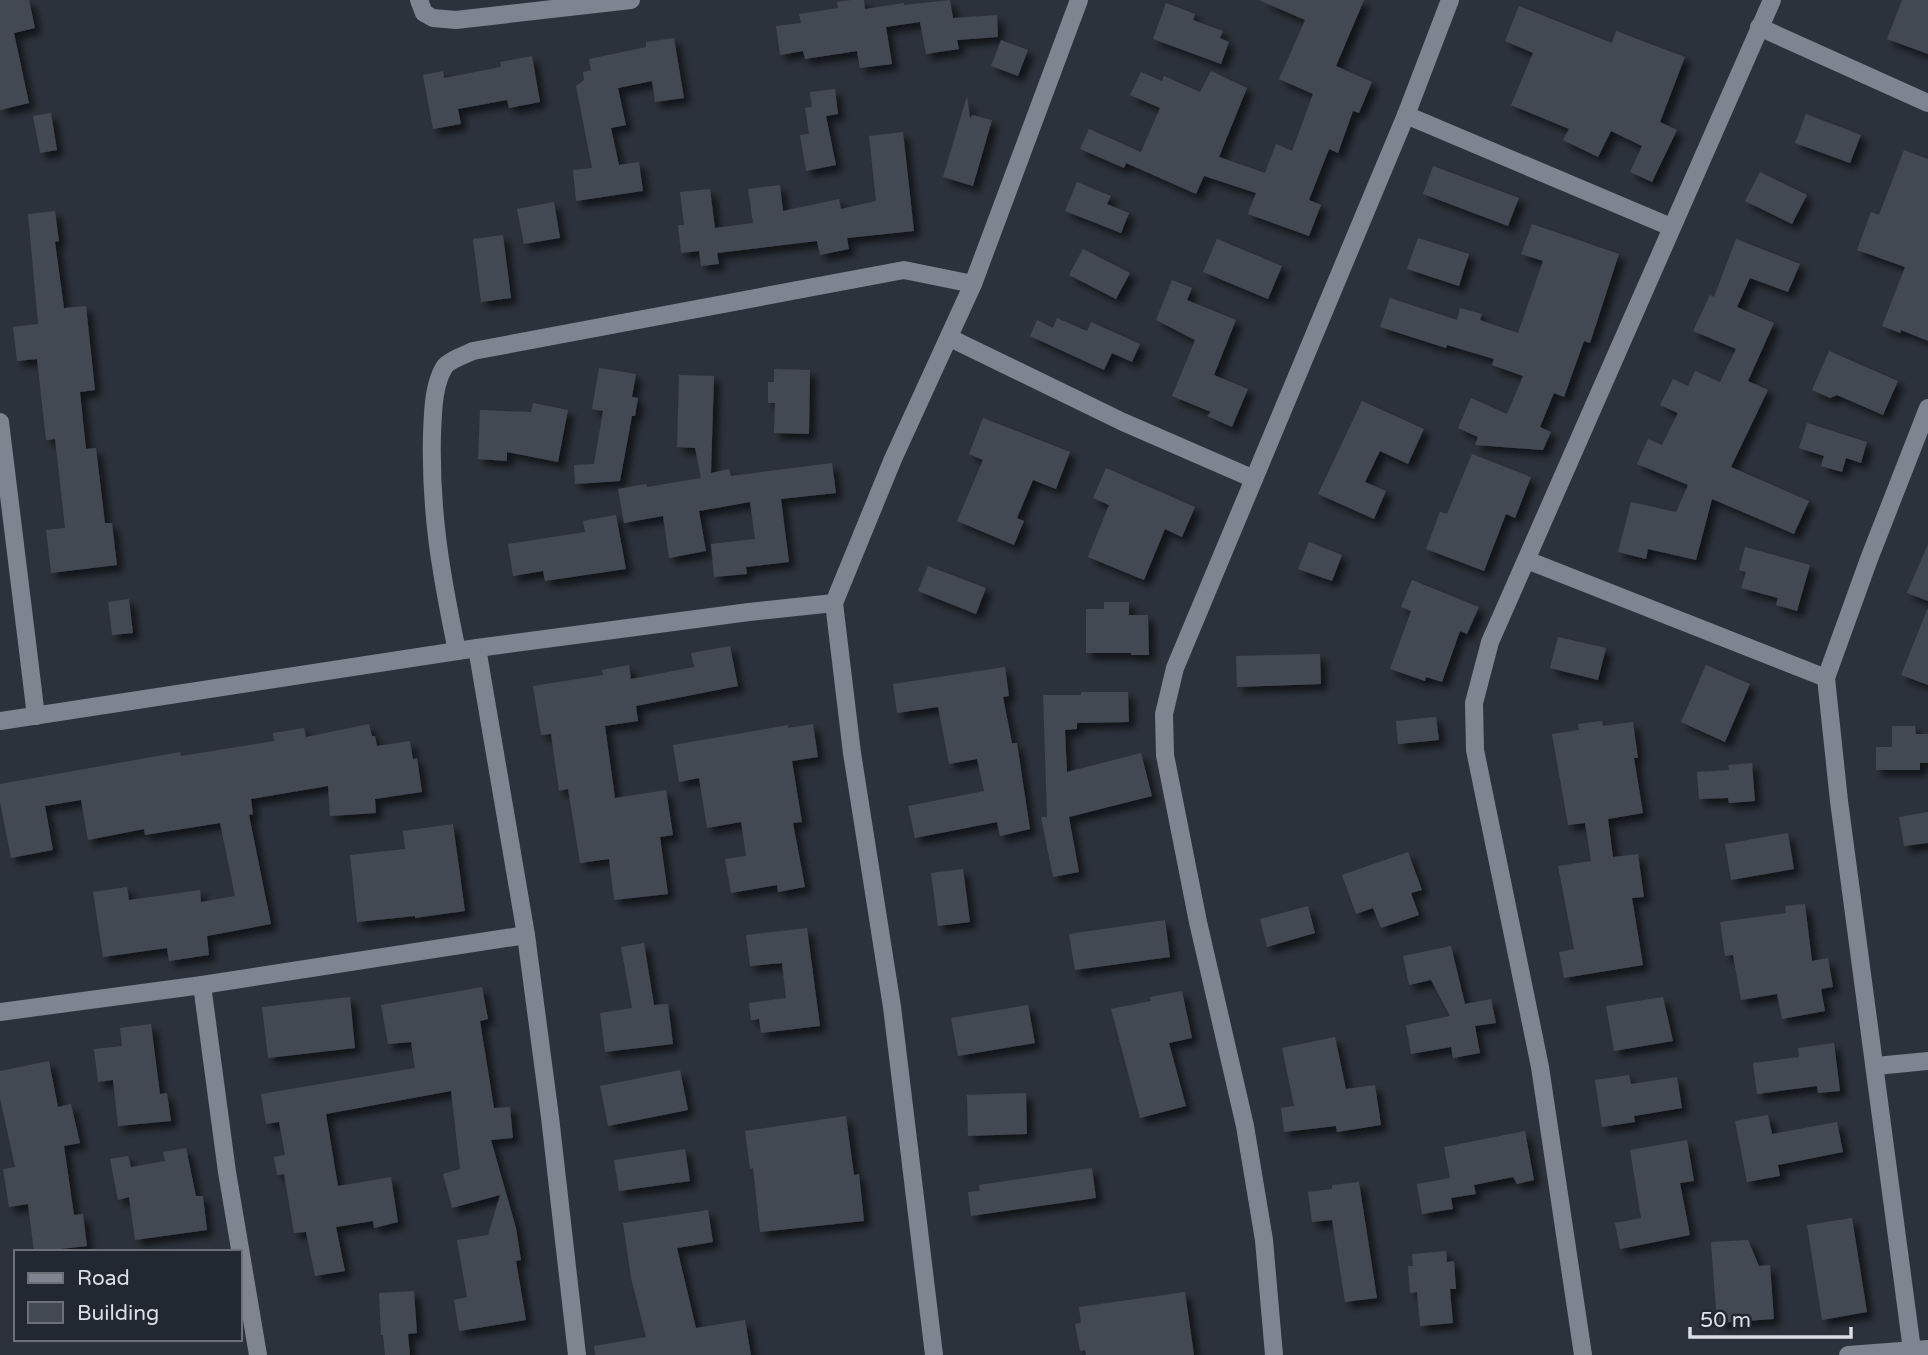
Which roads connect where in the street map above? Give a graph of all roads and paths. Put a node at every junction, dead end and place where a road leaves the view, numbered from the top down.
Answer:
1 (419, 0) edge
2 (631, 0) edge
3 (1079, 0) edge
4 (1450, 0) edge
5 (1772, 0) edge
6 (1759, 27) junction
7 (1928, 103) edge
8 (1406, 115) junction
9 (1671, 227) junction
10 (973, 284) junction
11 (950, 338) junction
12 (1928, 408) edge
13 (0, 422) edge
14 (1254, 479) junction
15 (1527, 560) junction
16 (834, 603) junction
17 (477, 648) junction
18 (457, 650) junction
19 (1826, 678) junction
20 (36, 716) junction
21 (0, 721) edge
22 (526, 935) junction
23 (202, 985) junction
24 (0, 1012) edge
25 (1928, 1061) edge
26 (1876, 1066) junction
27 (240, 1250) edge
28 (242, 1260) edge
29 (1920, 1350) edge
30 (258, 1355) edge
31 (576, 1355) edge
32 (934, 1355) edge
33 (1274, 1355) edge
34 (1583, 1355) edge
35 (1848, 1355) edge

1 - 2 street
3 - 10 street
4 - 8 street
5 - 6 street
6 - 7 street
6 - 9 street
8 - 9 street
8 - 14 street
9 - 15 street
10 - 11 street
10 - 18 street
11 - 14 street
11 - 16 street
12 - 19 street
13 - 20 street
14 - 33 street
15 - 19 street
15 - 34 street
16 - 17 street
16 - 32 street
17 - 18 street
17 - 22 street
18 - 20 street
19 - 26 street
20 - 21 street
22 - 23 street
22 - 31 street
23 - 24 street
23 - 27 street
25 - 26 street
26 - 29 street
28 - 30 street
29 - 35 street

